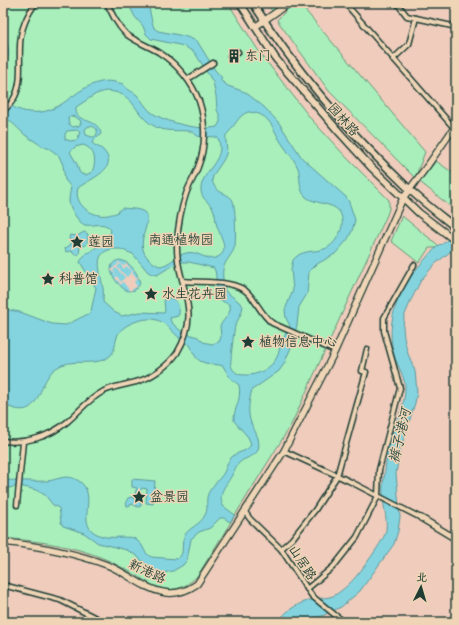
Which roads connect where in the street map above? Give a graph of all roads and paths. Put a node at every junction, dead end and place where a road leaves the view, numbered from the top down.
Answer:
1 (36, 3) edge
2 (107, 3) edge
3 (240, 3) edge
4 (254, 3) edge
5 (289, 3) edge
6 (345, 3) edge
7 (397, 3) edge
8 (416, 18) junction
9 (264, 20) junction
10 (456, 23) edge
11 (255, 27) junction
12 (238, 52) dead end
13 (230, 56) dead end
14 (393, 59) junction
15 (212, 63) dead end
16 (188, 79) junction
17 (3, 112) edge
18 (455, 127) edge
19 (410, 189) junction
20 (403, 198) junction
21 (454, 226) edge
22 (456, 241) edge
23 (414, 265) dead end
24 (183, 281) junction
25 (367, 349) dead end
26 (334, 351) junction
27 (3, 441) edge
28 (23, 442) junction
29 (284, 451) junction
30 (337, 476) junction
31 (380, 497) junction
32 (17, 505) dead end
33 (245, 512) junction
34 (421, 518) joint
35 (456, 539) edge
36 (3, 542) edge
37 (281, 549) junction
38 (3, 585) edge
39 (307, 589) junction
40 (104, 622) edge
41 (345, 622) edge

1 - 17 street
2 - 16 street
3 - 11 main road, 园林路
4 - 9 main road, 园林路
5 - 9 street
6 - 14 street
7 - 8 street
8 - 10 street
8 - 14 street
9 - 11 street
9 - 19 main road, 园林路
11 - 20 main road, 园林路
12 - 13 street
14 - 18 street
15 - 16 street
16 - 24 street
18 - 19 street, 新港路
19 - 20 street, 新港路
19 - 21 main road, 园林路
20 - 22 main road, 园林路
20 - 26 street, 新港路
23 - 31 street
24 - 26 street
24 - 28 street
25 - 30 street
26 - 29 street, 新港路
27 - 28 street
28 - 32 street
29 - 30 street
29 - 33 street, 新港路
30 - 31 street
30 - 37 street
31 - 34 street
31 - 39 street
33 - 36 street, 新港路
33 - 37 street, 山居路
34 - 35 street
37 - 39 street, 山居路
38 - 40 street
39 - 41 street, 山居路

